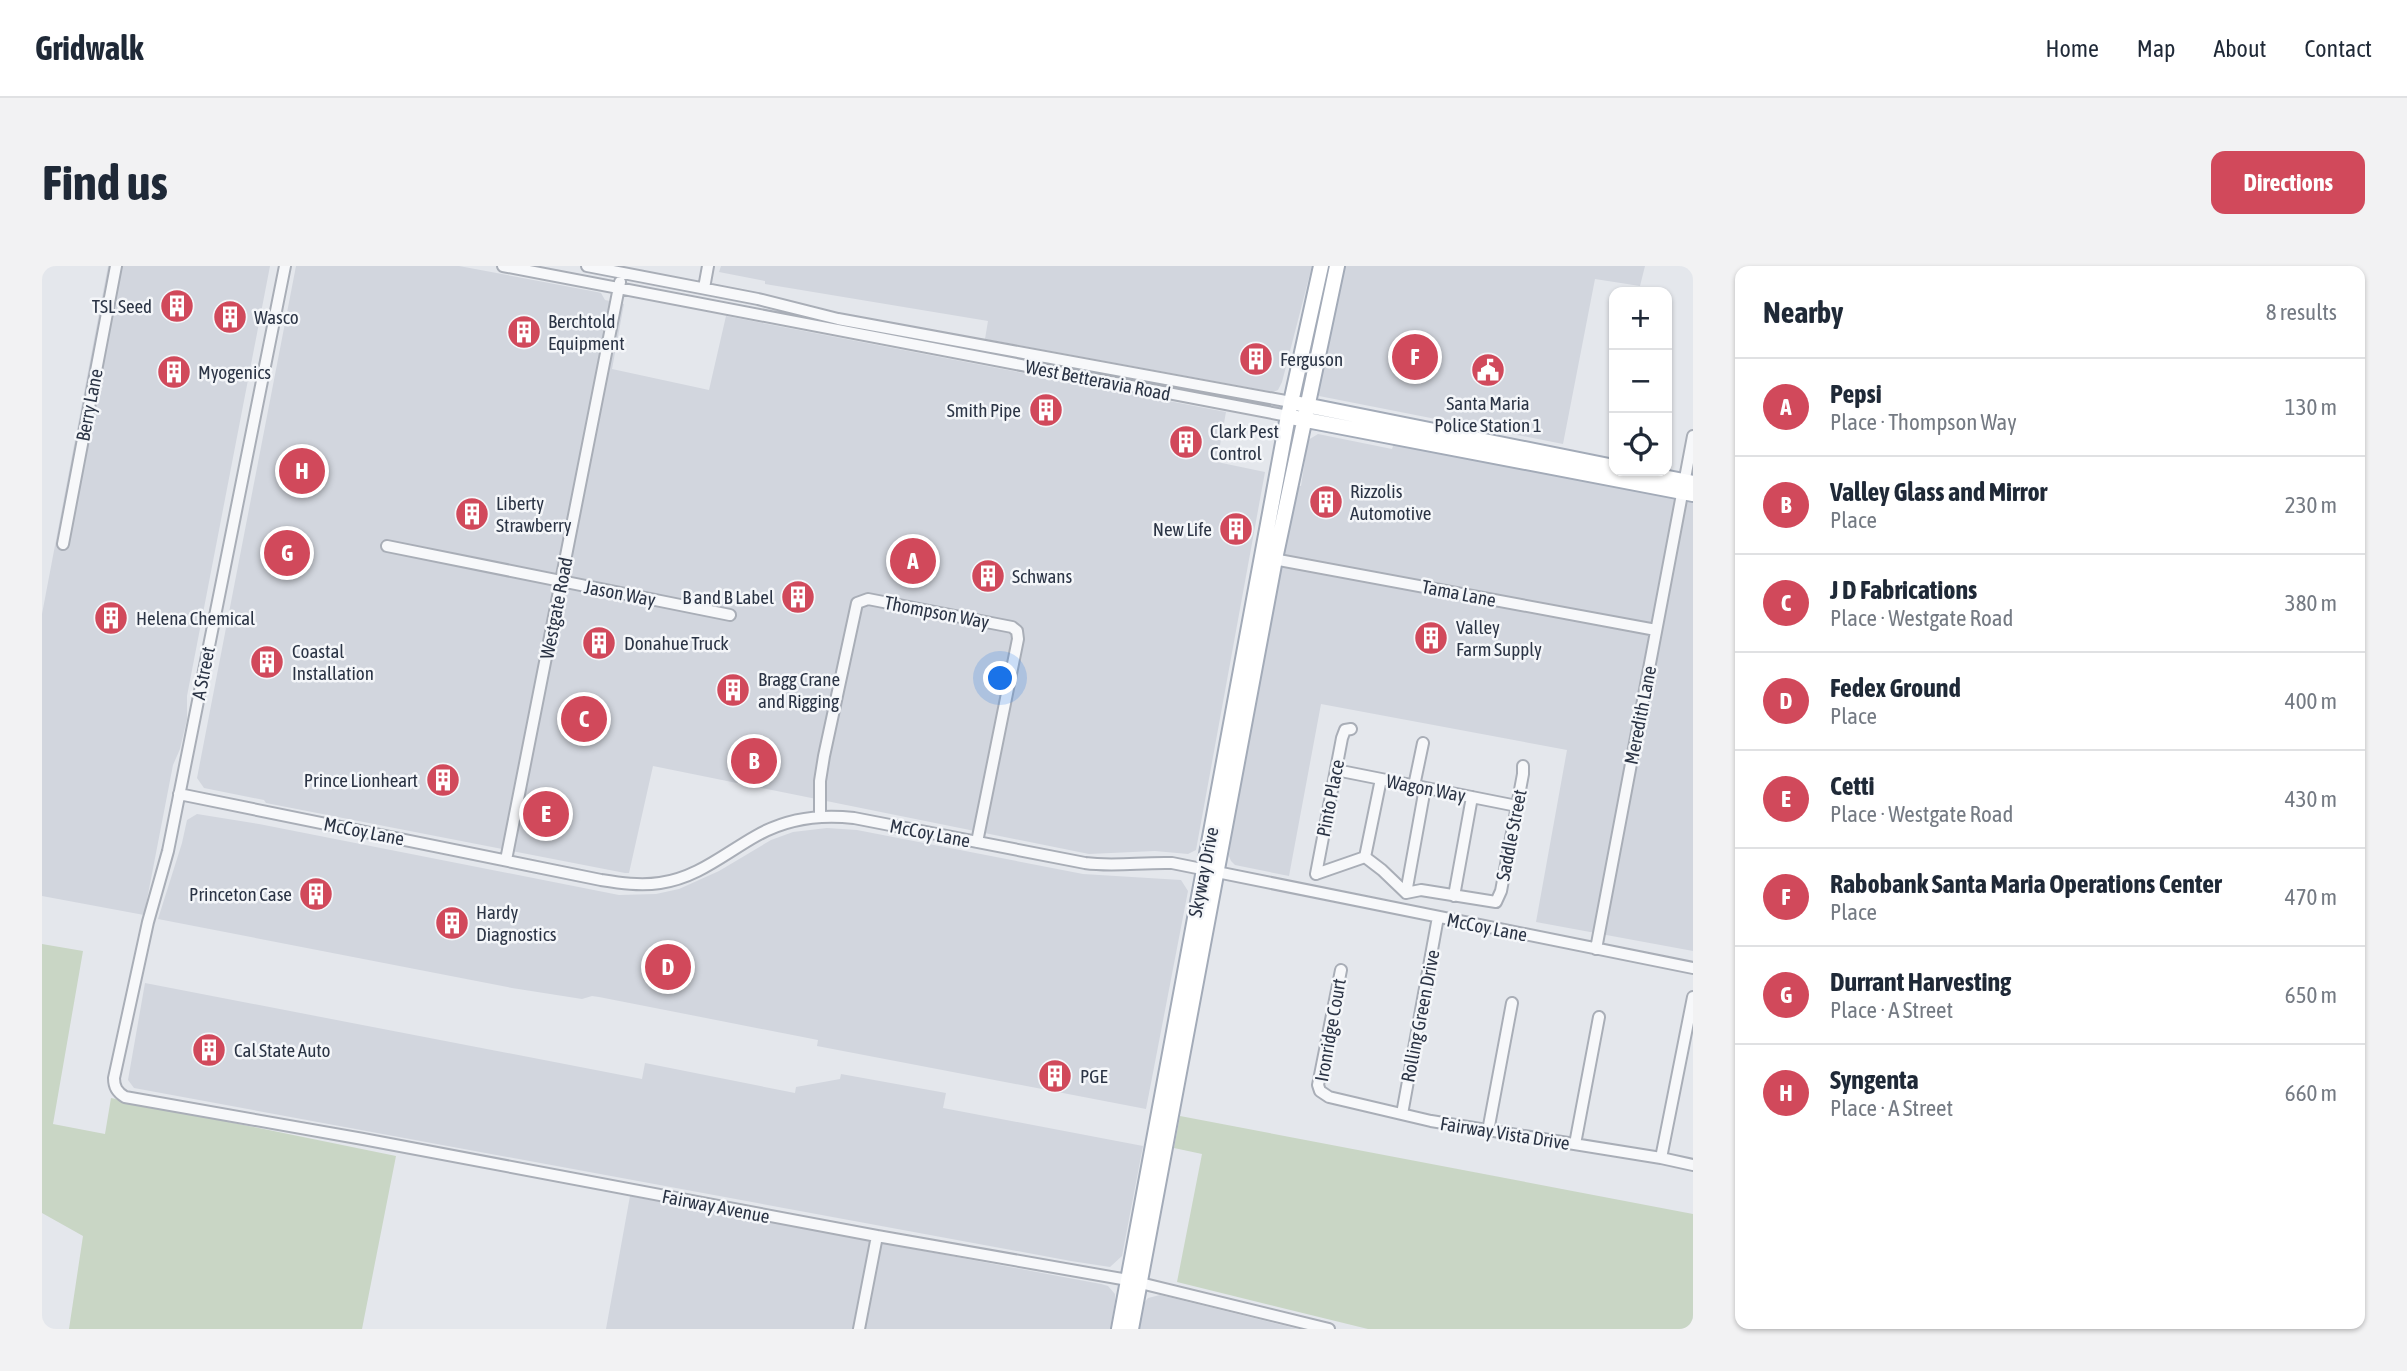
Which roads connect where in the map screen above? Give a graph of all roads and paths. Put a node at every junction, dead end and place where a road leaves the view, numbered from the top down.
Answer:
1 (116, 266) edge
2 (285, 266) edge
3 (503, 266) edge
4 (587, 266) edge
5 (708, 266) edge
6 (1321, 266) edge
7 (1337, 266) edge
8 (621, 272) junction
9 (704, 288) junction
10 (618, 289) junction
11 (1289, 409) junction
12 (1305, 412) junction
13 (1693, 436) edge
14 (1609, 466) edge
15 (1648, 476) edge
16 (1688, 488) edge
17 (63, 544) dead end
18 (387, 546) dead end
19 (1268, 558) junction
20 (561, 581) junction
21 (730, 615) dead end
22 (1656, 630) junction
23 (1351, 729) dead end
24 (1423, 743) dead end
25 (1522, 766) dead end
26 (1336, 770) junction
27 (1381, 779) junction
28 (1420, 787) junction
29 (179, 794) junction
30 (1472, 797) junction
31 (1517, 806) junction
32 (820, 816) junction
33 (977, 842) junction
34 (1365, 858) junction
35 (506, 860) junction
36 (1210, 871) junction
37 (1406, 893) junction
38 (1454, 896) junction
39 (1438, 917) junction
40 (1596, 949) junction
41 (1693, 968) edge
42 (1341, 970) dead end
43 (1693, 997) edge
44 (1512, 1003) dead end
45 (1599, 1017) dead end
46 (114, 1078) joint
47 (1320, 1091) joint
48 (1402, 1114) junction
49 (1488, 1131) junction
50 (1576, 1144) junction
51 (1661, 1158) junction
52 (1693, 1165) edge
53 (877, 1237) junction
54 (1134, 1282) junction
55 (859, 1329) edge
56 (1119, 1329) edge
57 (1131, 1329) edge
58 (1329, 1329) edge

1 - 17 street, Berry Lane
2 - 29 street, A Street
3 - 10 street, West Betteravia Road
4 - 8 street, West Betteravia Road
5 - 9 street
6 - 11 main road, Skyway Drive
7 - 12 main road, Skyway Drive
8 - 9 street, West Betteravia Road
8 - 10 street, Westgate Road
9 - 11 street, West Betteravia Road
10 - 11 street, West Betteravia Road
10 - 20 street, Westgate Road
11 - 12 main road, West Betteravia Road
11 - 19 main road, Skyway Drive
12 - 14 main road, West Betteravia Road
12 - 16 main road, West Betteravia Road
12 - 19 main road, Skyway Drive
13 - 16 street, Meredith Lane
15 - 16 main road
16 - 22 street, Meredith Lane
18 - 20 street, Jason Way
19 - 22 street, Tama Lane
19 - 36 main road, Skyway Drive
20 - 21 street, Jason Way
20 - 35 street, Westgate Road
22 - 40 street, Meredith Lane
23 - 26 street, Pinto Place
24 - 28 street
25 - 31 street, Saddle Street
26 - 27 street, Wagon Way
26 - 34 street, Pinto Place
27 - 28 street, Wagon Way
27 - 34 street
28 - 30 street, Wagon Way
28 - 37 street
29 - 35 street, McCoy Lane
29 - 46 street, A Street
30 - 31 street, Wagon Way
30 - 38 street
31 - 38 street, Saddle Street
32 - 33 street, McCoy Lane
32 - 33 street, Thompson Way
32 - 35 street, McCoy Lane
33 - 36 street, McCoy Lane
34 - 37 street
36 - 39 street, McCoy Lane
36 - 54 main road, Skyway Drive
37 - 38 street
39 - 40 street, McCoy Lane
39 - 48 street, Rolling Green Drive
40 - 41 street, McCoy Lane
42 - 47 street, Ironridge Court
43 - 51 street
44 - 49 street
45 - 50 street
46 - 53 street, Fairway Avenue
47 - 48 street, Fairway Vista Drive
48 - 49 street, Fairway Vista Drive
49 - 50 street, Fairway Vista Drive
50 - 51 street, Fairway Vista Drive
51 - 52 street, Fairway Vista Drive
53 - 54 street, Fairway Avenue
53 - 55 street
54 - 56 main road, Skyway Drive
54 - 57 main road, Skyway Drive
54 - 58 street, Fairway Avenue

